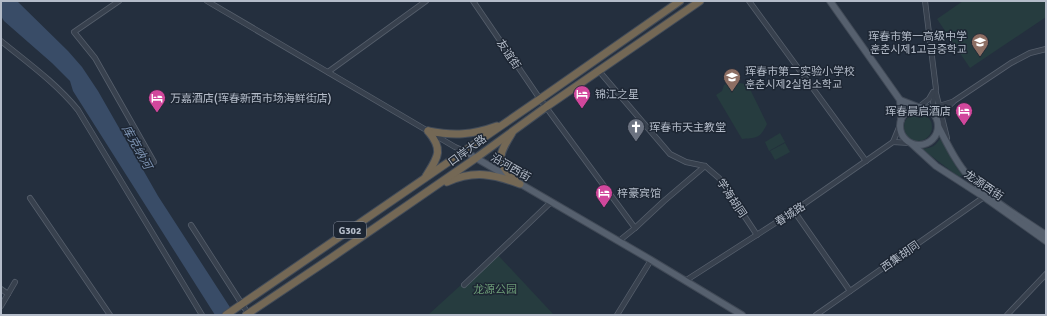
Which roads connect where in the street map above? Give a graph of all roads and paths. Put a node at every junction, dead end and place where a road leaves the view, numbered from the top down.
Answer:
1 (119, 1) edge
2 (207, 1) edge
3 (426, 1) edge
4 (473, 1) edge
5 (680, 1) edge
6 (700, 1) edge
7 (749, 1) edge
8 (830, 1) edge
9 (925, 1) edge
10 (1, 41) edge
11 (1046, 49) edge
12 (599, 71) junction
13 (328, 72) junction
14 (936, 89) junction
15 (540, 99) junction
16 (900, 100) junction
17 (954, 101) junction
18 (938, 106) junction
19 (546, 107) junction
20 (920, 108) junction
21 (932, 109) junction
22 (938, 116) junction
23 (506, 123) junction
24 (900, 123) junction
25 (938, 126) junction
26 (514, 130) junction
27 (428, 131) junction
28 (893, 142) junction
29 (911, 144) junction
30 (948, 145) junction
31 (464, 151) junction
32 (476, 158) junction
33 (866, 161) junction
34 (154, 162) dead end
35 (705, 166) junction
36 (424, 179) junction
37 (520, 184) junction
38 (432, 188) junction
39 (984, 197) junction
40 (30, 198) dead end
41 (551, 202) junction
42 (794, 211) junction
43 (191, 225) dead end
44 (635, 228) junction
45 (757, 235) junction
46 (1046, 235) edge
47 (618, 241) junction
48 (1046, 241) edge
49 (651, 260) junction
50 (1046, 274) edge
51 (685, 281) junction
52 (15, 282) dead end
53 (464, 285) dead end
54 (1, 289) edge
55 (850, 292) junction
56 (8, 294) junction
57 (1, 306) edge
58 (238, 307) junction
59 (110, 315) edge
60 (202, 315) edge
61 (226, 315) edge
62 (247, 315) edge
63 (617, 315) edge
64 (742, 315) edge
65 (816, 315) edge
66 (1007, 315) edge

1 - 34 street
2 - 13 street, 沿河西街
3 - 13 street
4 - 15 street, 友谊街
5 - 15 highway, 口岸大路 / G302
6 - 12 highway, 口岸大路 / G302
7 - 33 street
8 - 16 main road
9 - 14 street
10 - 60 street
11 - 17 street
12 - 19 highway, 口岸大路 / G302
12 - 35 street, 学海胡同
13 - 27 street, 沿河西街
14 - 18 street
14 - 20 street
14 - 21 street
15 - 19 street, 友谊街
15 - 23 highway, 口岸大路 / G302
16 - 20 main road
16 - 24 main road
17 - 18 street
17 - 22 street
18 - 21 street
18 - 22 street
19 - 26 highway, 口岸大路 / G302
19 - 44 street, 友谊街
20 - 21 main road
20 - 24 main road
21 - 22 main road
22 - 25 main road
22 - 30 street
23 - 27 highway
23 - 31 highway, 口岸大路 / G302
24 - 28 street
24 - 29 main road
25 - 29 main road
25 - 30 main road, 龙源西街
26 - 32 highway, 口岸大路 / G302
26 - 37 highway
27 - 31 street, 沿河西街
27 - 36 highway
28 - 29 street
28 - 33 street, 春城路
29 - 39 main road, 龙源西街
30 - 46 main road, 龙源西街
31 - 32 main road, 沿河西街
31 - 36 highway, 口岸大路 / G302
32 - 37 main road, 沿河西街
32 - 38 highway, 口岸大路 / G302
33 - 42 street, 春城路
35 - 44 street
35 - 45 street, 学海胡同
36 - 58 highway, 口岸大路 / G302
37 - 38 highway
37 - 41 main road, 沿河西街
38 - 62 highway, 口岸大路 / G302
39 - 48 main road, 龙源西街
39 - 55 street, 西集胡同
40 - 59 street
41 - 47 main road, 沿河西街
41 - 53 street
42 - 45 street, 春城路
42 - 55 street
43 - 58 street
44 - 47 street
45 - 51 street, 春城路
47 - 49 main road, 沿河西街
49 - 51 main road, 沿河西街
49 - 63 street
50 - 66 street
51 - 64 main road, 沿河西街
52 - 56 street
54 - 56 street
55 - 65 street, 西集胡同
56 - 57 street
58 - 61 highway, 口岸大路 / G302
58 - 62 street

